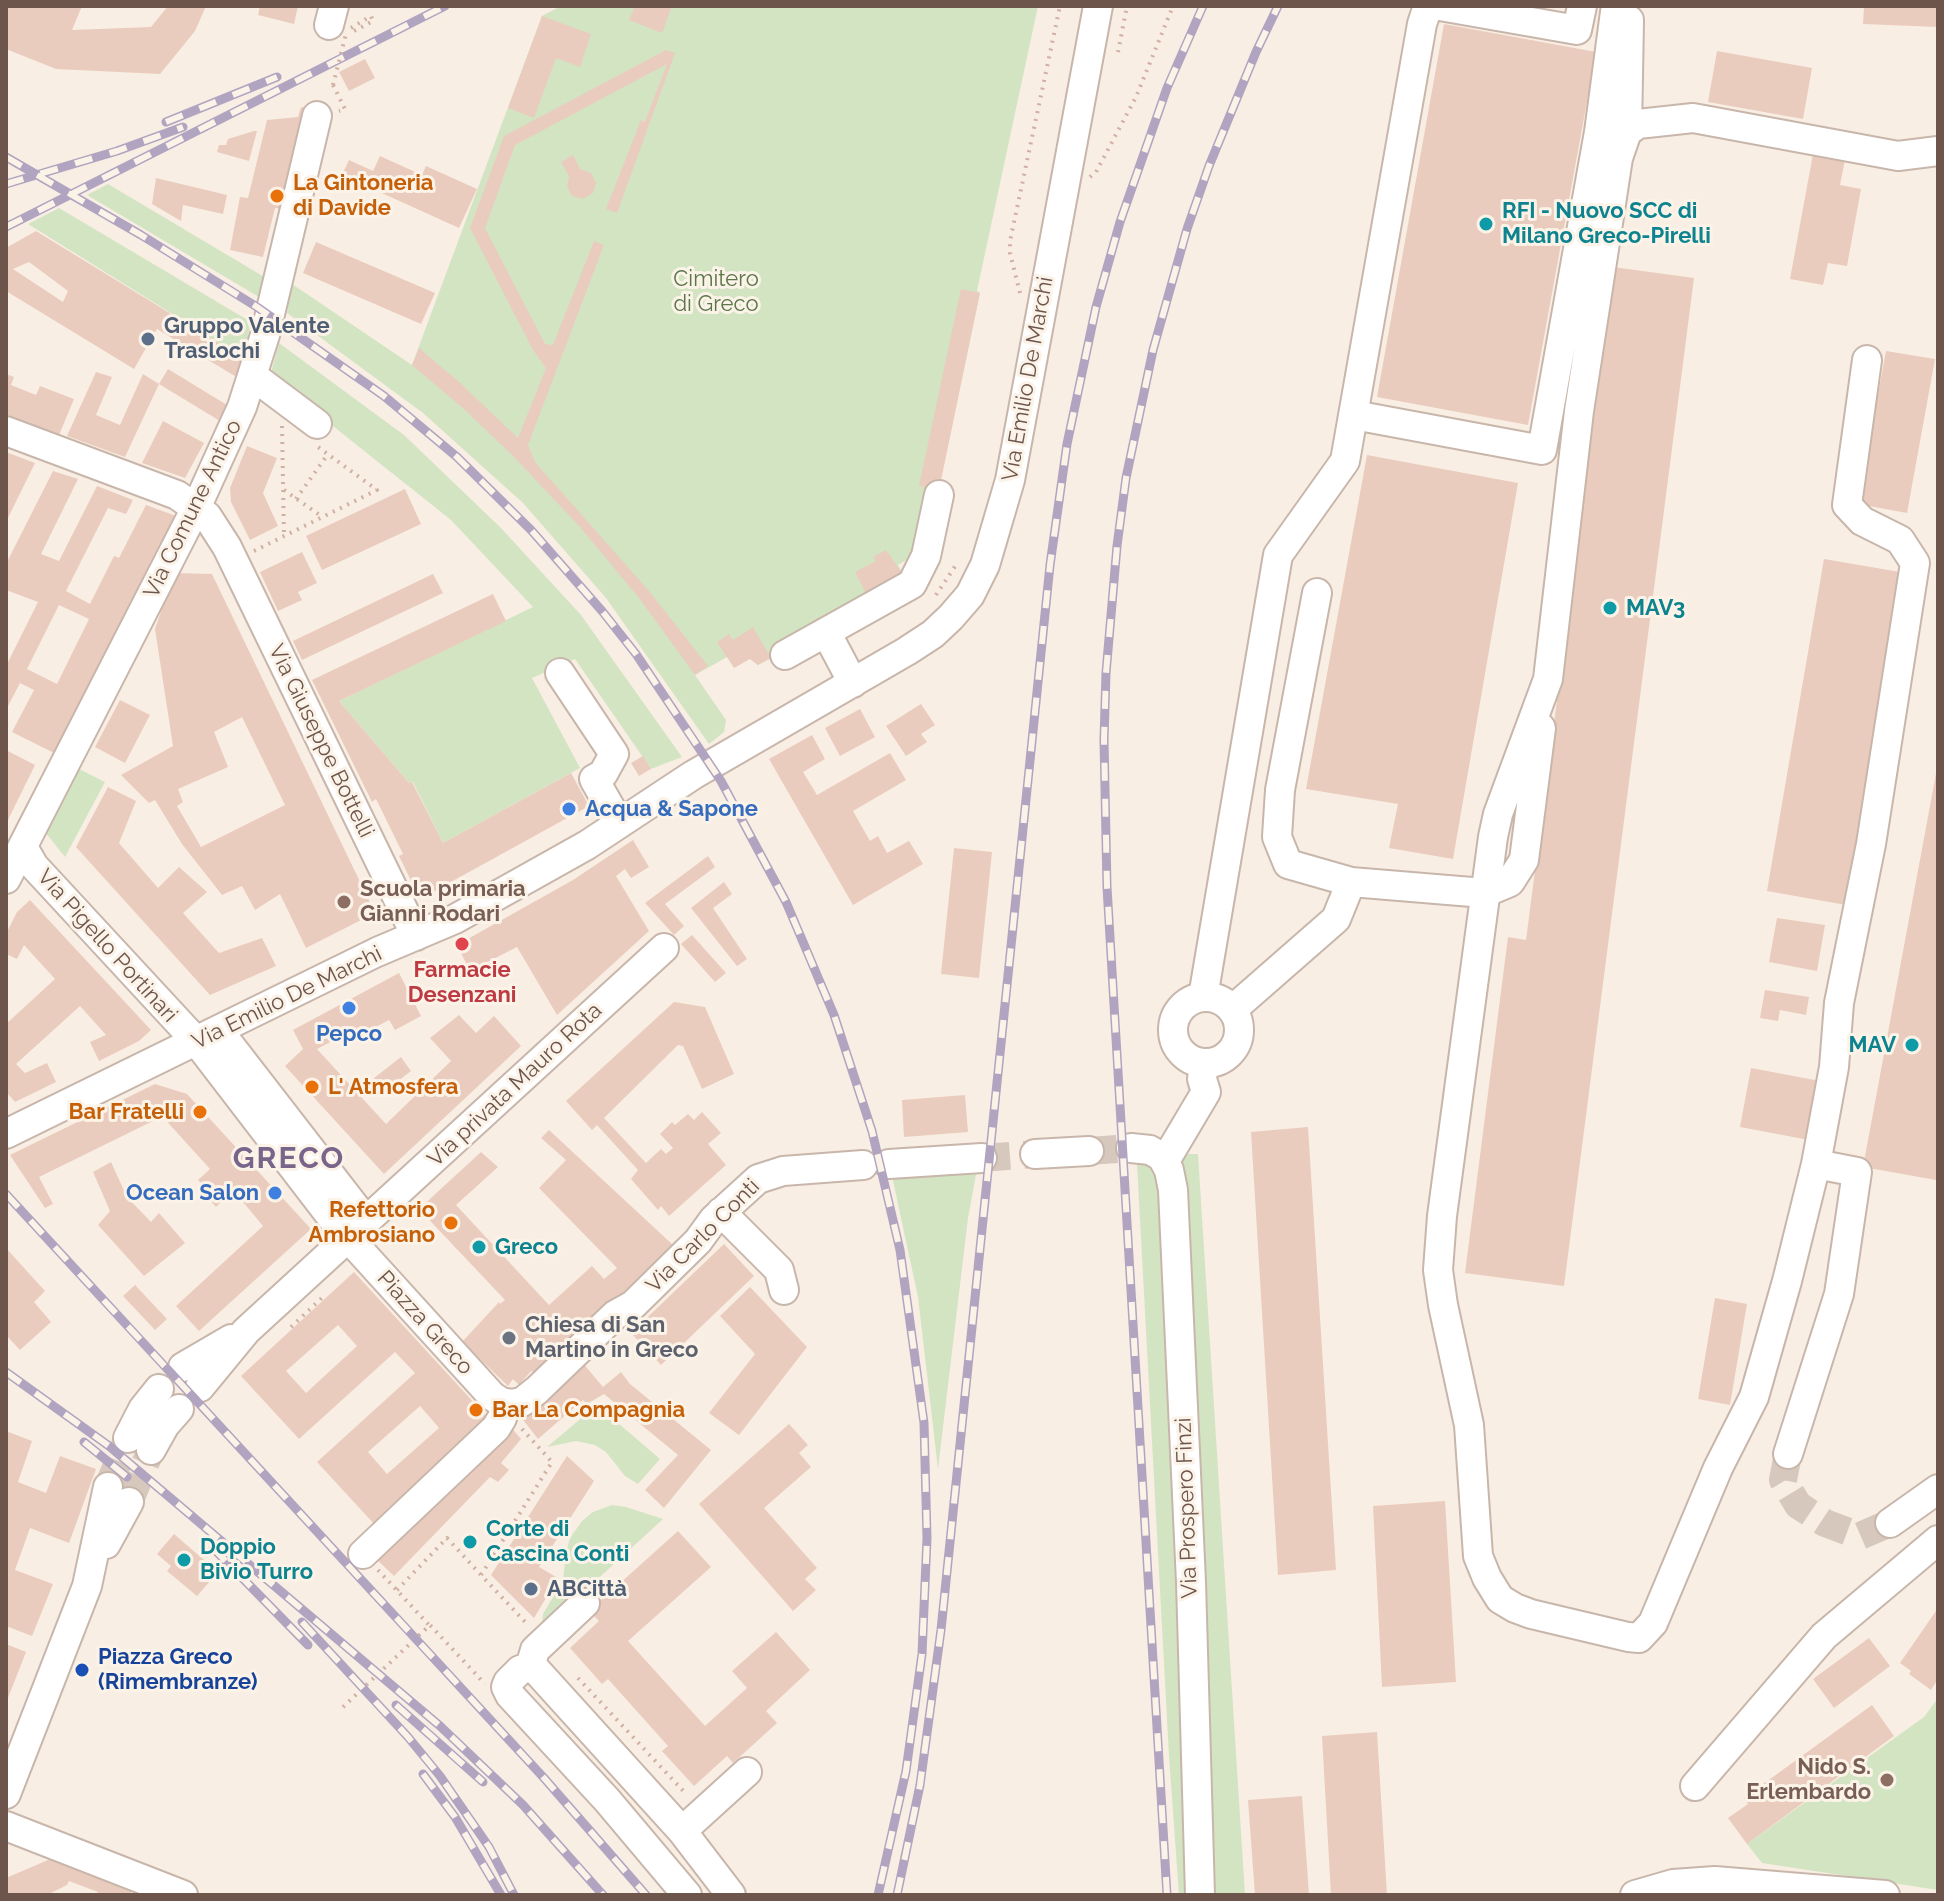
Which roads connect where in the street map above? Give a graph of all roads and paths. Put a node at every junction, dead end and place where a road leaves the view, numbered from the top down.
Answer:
1 (1060, 6) edge
2 (1127, 6) edge
3 (1173, 6) edge
4 (1584, 6) edge
5 (1432, 7) edge
6 (1096, 9) edge
7 (1502, 11) edge
8 (1615, 12) junction
9 (340, 23) edge
10 (1118, 52) dead end
11 (333, 85) dead end
12 (317, 116) dead end
13 (1627, 132) junction
14 (1938, 151) edge
15 (1085, 181) dead end
16 (1020, 296) dead end
17 (1867, 360) dead end
18 (253, 376) junction
19 (1354, 415) junction
20 (6, 431) edge
21 (309, 433) junction
22 (328, 454) junction
23 (284, 490) junction
24 (939, 495) dead end
25 (296, 499) junction
26 (197, 506) junction
27 (322, 517) junction
28 (284, 536) junction
29 (173, 553) junction
30 (231, 554) junction
31 (1317, 593) dead end
32 (826, 632) junction
33 (785, 655) dead end
34 (560, 673) dead end
35 (853, 683) junction
36 (619, 823) junction
37 (23, 847) junction
38 (6, 879) edge
39 (1351, 882) junction
40 (1484, 893) junction
41 (416, 936) junction
42 (664, 948) dead end
43 (1203, 997) junction
44 (1232, 1010) junction
45 (208, 1037) junction
46 (1204, 1063) junction
47 (6, 1134) edge
48 (1131, 1148) tunnel mouth
49 (1089, 1151) tunnel mouth
50 (1035, 1154) tunnel mouth
51 (982, 1158) tunnel mouth
52 (1165, 1161) junction
53 (1816, 1164) junction
54 (721, 1212) junction
55 (357, 1230) junction
56 (784, 1290) dead end
57 (325, 1295) dead end
58 (291, 1327) dead end
59 (191, 1377) dead end
60 (169, 1399) dead end
61 (510, 1412) junction
62 (139, 1444) tunnel mouth
63 (1788, 1454) tunnel mouth
64 (1938, 1489) edge
65 (119, 1494) tunnel mouth
66 (1890, 1523) tunnel mouth
67 (1938, 1540) edge
68 (363, 1554) joint
69 (481, 1575) junction
70 (397, 1590) junction
71 (585, 1603) dead end
72 (430, 1625) junction
73 (544, 1642) junction
74 (530, 1667) junction
75 (506, 1687) junction
76 (343, 1707) dead end
77 (747, 1772) dead end
78 (1695, 1786) dead end
79 (6, 1794) edge
80 (6, 1826) edge
81 (682, 1831) junction
82 (183, 1895) edge
83 (687, 1895) edge
84 (731, 1895) edge
85 (1200, 1895) edge
86 (1635, 1895) edge
87 (1885, 1895) edge

1 - 16 path, Via Emilio De Marchi
2 - 10 path
3 - 15 path
4 - 7 street
4 - 8 street
5 - 7 street
5 - 19 street
6 - 35 street, Via Emilio De Marchi
8 - 13 street
8 - 19 street
9 - 9 path
9 - 11 path, bridge
12 - 18 street, Via Comune Antico
13 - 14 street
13 - 40 street
17 - 53 street
18 - 21 street
18 - 26 street, Via Comune Antico
19 - 43 street
20 - 26 street
21 - 22 path
21 - 23 path
22 - 25 path
22 - 27 path
23 - 25 path
23 - 28 path
24 - 32 street
25 - 27 path
26 - 29 street, Via Comune Antico
26 - 30 street, Via Giuseppe Bottelli
27 - 28 path
28 - 30 path
29 - 30 street
29 - 37 street, Via Comune Antico
30 - 41 street, Via Giuseppe Bottelli
31 - 39 street
32 - 33 street
32 - 35 street
34 - 36 street
35 - 36 street, Via Emilio De Marchi
36 - 41 street, Via Emilio De Marchi
37 - 38 street, Via Comune Antico
37 - 45 street, Via Pigello Portinari
39 - 40 street
39 - 44 street
40 - 53 street
41 - 45 street, Via Emilio De Marchi
42 - 55 street, Via privata Mauro Rota
43 - 44 street
43 - 46 street
44 - 46 street
45 - 47 street, Via Emilio De Marchi
45 - 55 street, Piazza Greco
46 - 52 street
48 - 52 street
49 - 50 street
51 - 54 street, Via Carlo Conti
52 - 85 street, Via Prospero Finzi
53 - 63 street
54 - 56 street
54 - 61 street, Via Carlo Conti
55 - 59 street, Via privata Mauro Rota
55 - 61 street, Piazza Greco
57 - 58 path
60 - 62 street
61 - 68 street
61 - 69 path
64 - 66 street
65 - 79 street
67 - 78 street
68 - 70 path
69 - 70 path
69 - 73 path
70 - 72 path
71 - 73 street
72 - 75 path
72 - 76 path
73 - 74 street
74 - 75 street
74 - 81 street
75 - 83 street
77 - 81 street
80 - 82 street
81 - 84 street
86 - 87 street

